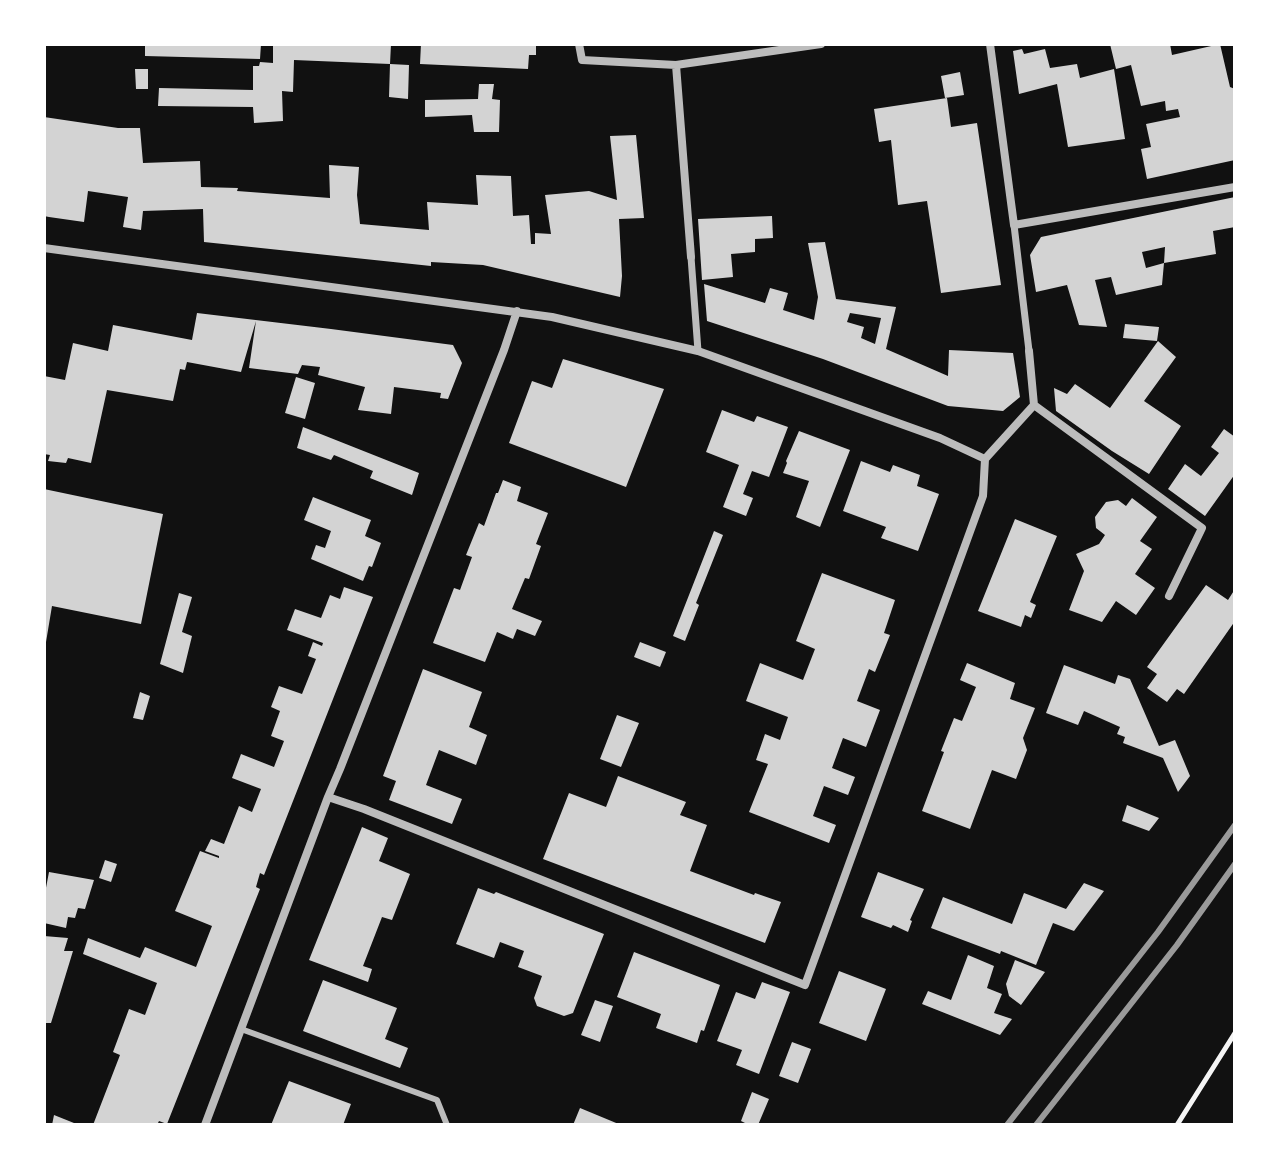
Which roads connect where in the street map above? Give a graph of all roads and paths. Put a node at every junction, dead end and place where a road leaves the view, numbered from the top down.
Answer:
1 (579, 44) edge
2 (821, 44) edge
3 (990, 44) edge
4 (676, 65) junction
5 (1235, 187) edge
6 (1014, 225) junction
7 (44, 248) edge
8 (691, 257) joint
9 (517, 311) junction
10 (698, 351) junction
11 (1029, 351) joint
12 (1034, 405) junction
13 (985, 459) junction
14 (1169, 596) dead end
15 (328, 797) junction
16 (241, 1029) junction
17 (1235, 1033) edge
18 (205, 1125) edge
19 (447, 1125) edge
20 (1177, 1125) edge

1 - 4 street
2 - 4 street
3 - 6 street
4 - 8 street
5 - 6 street
6 - 11 street
7 - 9 street
8 - 10 street
9 - 10 street
9 - 15 street
10 - 13 street
11 - 12 street
12 - 13 street
12 - 14 street
13 - 15 street
15 - 16 street
16 - 18 street
16 - 19 lane
17 - 20 path

